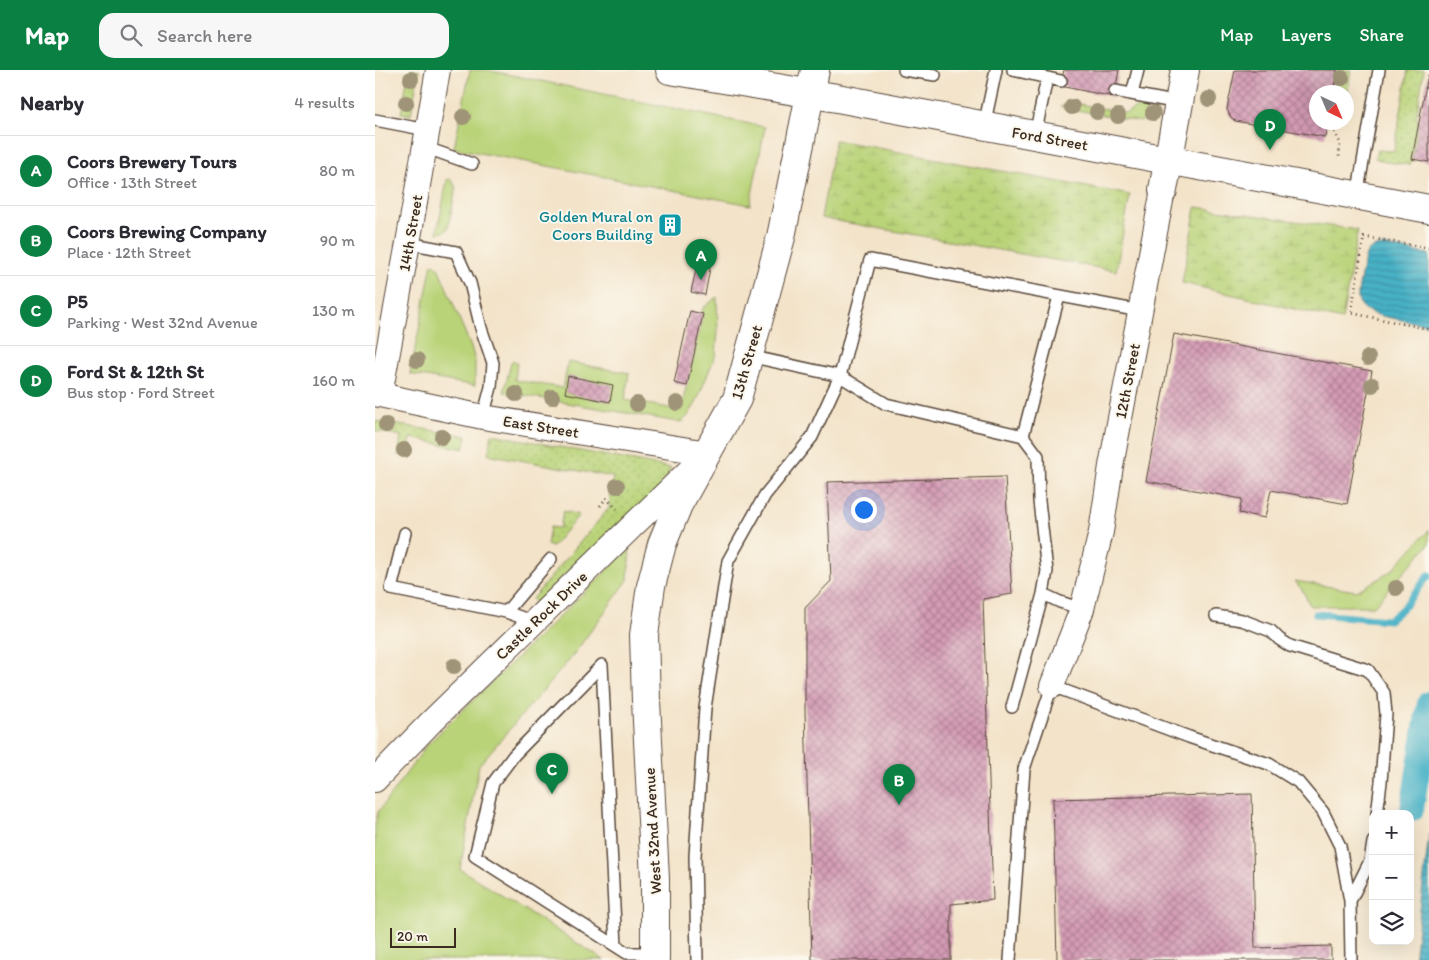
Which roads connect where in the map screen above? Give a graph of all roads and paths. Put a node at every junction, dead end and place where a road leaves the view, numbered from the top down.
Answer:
1 (438, 70) edge
2 (670, 70) edge
3 (904, 70) edge
4 (996, 70) edge
5 (1017, 70) edge
6 (1138, 70) edge
7 (1185, 70) edge
8 (1379, 70) edge
9 (935, 75) dead end
10 (1047, 78) junction
11 (1061, 81) dead end
12 (813, 82) edge
13 (1115, 91) dead end
14 (1131, 94) junction
15 (1179, 103) junction
16 (375, 120) edge
17 (985, 126) junction
18 (1333, 130) edge
19 (1035, 135) junction
20 (426, 138) junction
21 (1339, 158) dead end
22 (1168, 160) junction
23 (472, 164) dead end
24 (1163, 190) joint
25 (1357, 196) junction
26 (1429, 209) edge
27 (408, 243) junction
28 (1429, 248) edge
29 (1059, 296) junction
30 (1140, 311) junction
31 (1429, 329) edge
32 (748, 355) junction
33 (841, 376) junction
34 (377, 394) edge
35 (483, 417) junction
36 (1023, 436) junction
37 (708, 453) junction
38 (606, 498) dead end
39 (600, 506) dead end
40 (405, 533) dead end
41 (551, 559) dead end
42 (1043, 594) junction
43 (1082, 608) junction
44 (506, 612) junction
45 (1216, 616) dead end
46 (534, 622) junction
47 (1052, 686) junction
48 (645, 701) joint
49 (1012, 708) dead end
50 (375, 780) edge
51 (1378, 810) edge
52 (1371, 855) edge
53 (1350, 901) junction
54 (616, 946) junction
55 (655, 957) edge
56 (697, 960) edge
57 (1009, 960) edge
58 (1351, 960) edge

1 - 20 street, 14th Street
2 - 12 street, Ford Street
3 - 9 lane
4 - 17 lane
5 - 10 lane
6 - 14 lane
7 - 15 street, 12th Street
8 - 25 lane
10 - 11 lane
10 - 19 lane
12 - 17 street, Ford Street
12 - 32 street, 13th Street
13 - 14 lane
14 - 15 lane
15 - 22 street, 12th Street
16 - 20 lane
17 - 19 street, Ford Street
18 - 21 path
19 - 22 street, Ford Street
20 - 23 lane
20 - 27 street, 14th Street
22 - 24 street, 12th Street
22 - 25 street, Ford Street
24 - 30 street, 12th Street
25 - 26 street, Ford Street
27 - 34 street, 14th Street
27 - 35 lane
28 - 31 path
29 - 30 lane
29 - 33 lane
29 - 36 lane
30 - 43 street, 12th Street
32 - 33 lane
32 - 37 street, 13th Street
33 - 36 lane
33 - 56 lane
34 - 35 street, East Street
35 - 37 street, East Street
36 - 42 lane
37 - 46 street, Castle Rock Drive
37 - 48 street, 13th Street
38 - 39 path
40 - 44 lane
41 - 44 lane
42 - 43 lane
42 - 49 lane
43 - 47 street, 12th Street
44 - 46 lane
45 - 51 lane
46 - 50 street, Castle Rock Drive
47 - 53 lane
47 - 57 lane
48 - 55 street, West 32nd Avenue
52 - 53 lane
53 - 58 lane
54 - 54 lane
54 - 55 lane

